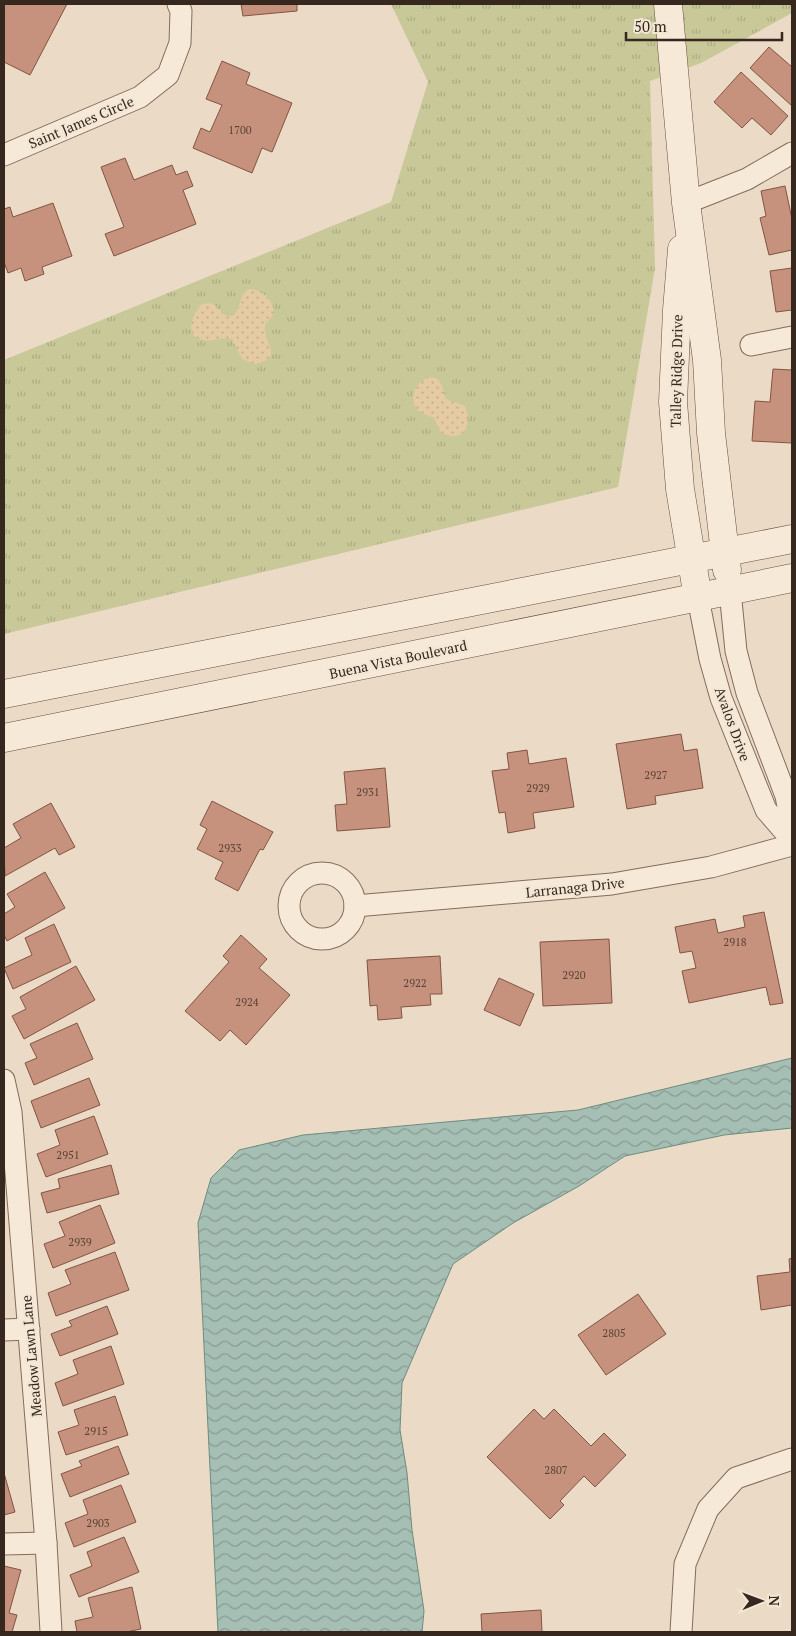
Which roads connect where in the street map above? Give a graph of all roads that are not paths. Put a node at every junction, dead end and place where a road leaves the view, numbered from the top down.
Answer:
1 (178, 4) edge
2 (668, 4) edge
3 (792, 153) edge
4 (4, 155) edge
5 (686, 203) junction
6 (792, 337) edge
7 (751, 345) dead end
8 (792, 539) edge
9 (724, 552) junction
10 (691, 559) junction
11 (792, 578) edge
12 (730, 591) junction
13 (698, 598) junction
14 (4, 694) edge
15 (4, 738) edge
16 (792, 826) edge
17 (792, 840) edge
18 (792, 845) edge
19 (355, 906) dead end
20 (4, 1080) edge
21 (7, 1112) edge
22 (29, 1329) junction
23 (4, 1330) edge
24 (792, 1459) edge
25 (46, 1543) junction
26 (4, 1544) edge
27 (51, 1632) edge
28 (681, 1632) edge

1 - 4 street, Saint James Circle
2 - 5 main road, Talley Ridge Drive
3 - 5 street
5 - 9 main road, Talley Ridge Drive
5 - 10 main road, Talley Ridge Drive
6 - 7 street
8 - 9 main road
9 - 10 main road
9 - 12 main road, Talley Ridge Drive
10 - 13 main road, Talley Ridge Drive
10 - 14 main road
11 - 12 main road, Buena Vista Boulevard
12 - 13 main road, Buena Vista Boulevard
12 - 16 street, Avalos Drive
13 - 15 main road, Buena Vista Boulevard
13 - 17 street, Avalos Drive
18 - 19 street, Larranaga Drive
20 - 21 street, Meadow Lawn Lane
21 - 22 street, Meadow Lawn Lane
22 - 23 street
22 - 25 street, Meadow Lawn Lane
24 - 28 street
25 - 26 street
25 - 27 street, Meadow Lawn Lane

